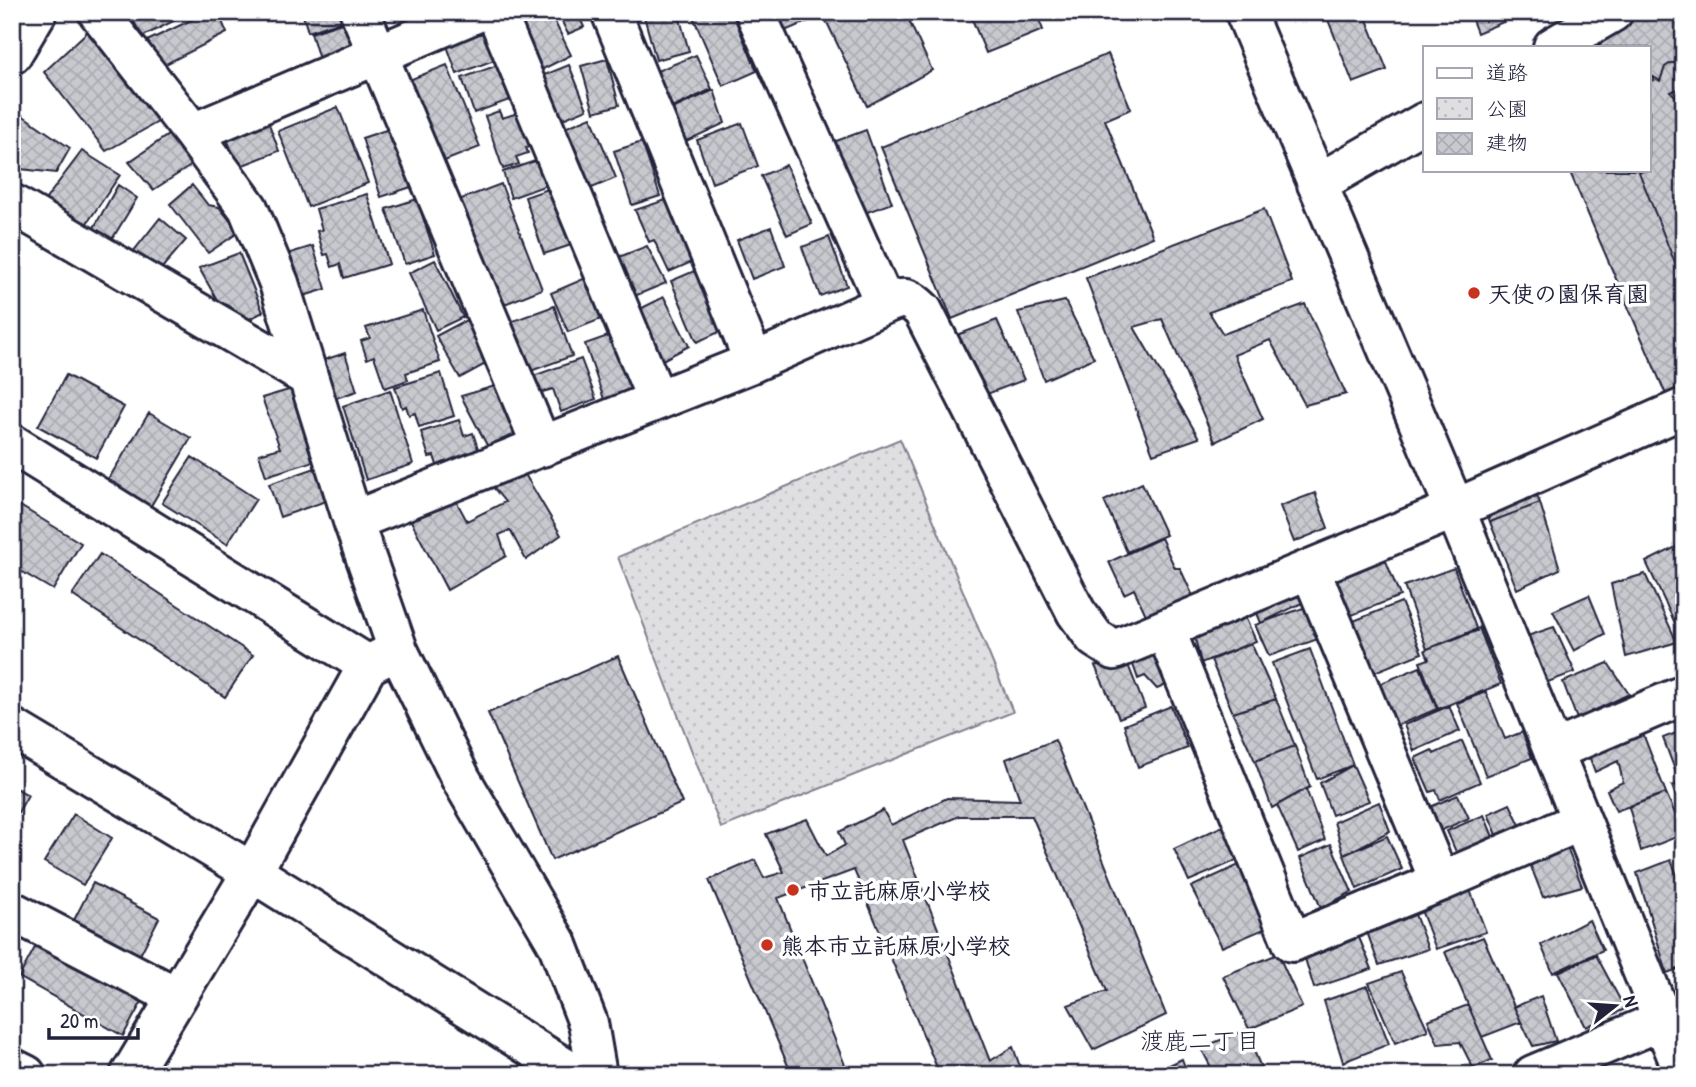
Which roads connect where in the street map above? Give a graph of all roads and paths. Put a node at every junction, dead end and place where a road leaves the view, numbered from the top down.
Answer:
1 (37, 12) edge
2 (99, 12) edge
3 (360, 12) edge
4 (478, 12) edge
5 (496, 12) edge
6 (611, 12) edge
7 (755, 12) edge
8 (1245, 12) edge
9 (1613, 12) edge
10 (1555, 46) edge
11 (12, 54) edge
12 (379, 54) junction
13 (1423, 122) edge
14 (193, 133) junction
15 (1317, 184) junction
16 (12, 204) edge
17 (885, 304) junction
18 (754, 362) junction
19 (308, 377) junction
20 (657, 400) junction
21 (1681, 419) edge
22 (12, 444) edge
23 (542, 447) junction
24 (1455, 509) junction
25 (353, 521) junction
26 (1310, 569) junction
27 (1165, 629) junction
28 (383, 657) junction
29 (1684, 695) edge
30 (12, 728) edge
31 (1553, 751) junction
32 (1581, 821) junction
33 (252, 872) junction
34 (1440, 882) junction
35 (12, 911) edge
36 (177, 997) junction
37 (1673, 1016) edge
38 (12, 1068) edge
39 (1684, 1073) edge
40 (26, 1075) edge
41 (130, 1075) edge
42 (576, 1075) edge
43 (597, 1075) edge
44 (1533, 1075) edge

1 - 11 street
2 - 14 street
3 - 12 street
4 - 12 street
5 - 20 street
6 - 18 street
7 - 17 street
8 - 15 street
9 - 10 street
12 - 14 street
12 - 23 street
13 - 15 street
14 - 19 street
15 - 24 street
16 - 19 street
17 - 18 street
17 - 27 street
18 - 20 street
19 - 25 street
20 - 23 street
21 - 24 street
22 - 28 street
23 - 25 street
24 - 26 street
24 - 31 street
25 - 28 street
26 - 27 street
26 - 34 street
27 - 34 street
28 - 33 street
28 - 43 street
29 - 31 street
30 - 33 street
31 - 32 street
32 - 34 street
32 - 37 street
33 - 36 street
33 - 42 street
35 - 36 street
36 - 41 street
37 - 39 street
37 - 44 street
38 - 40 street

